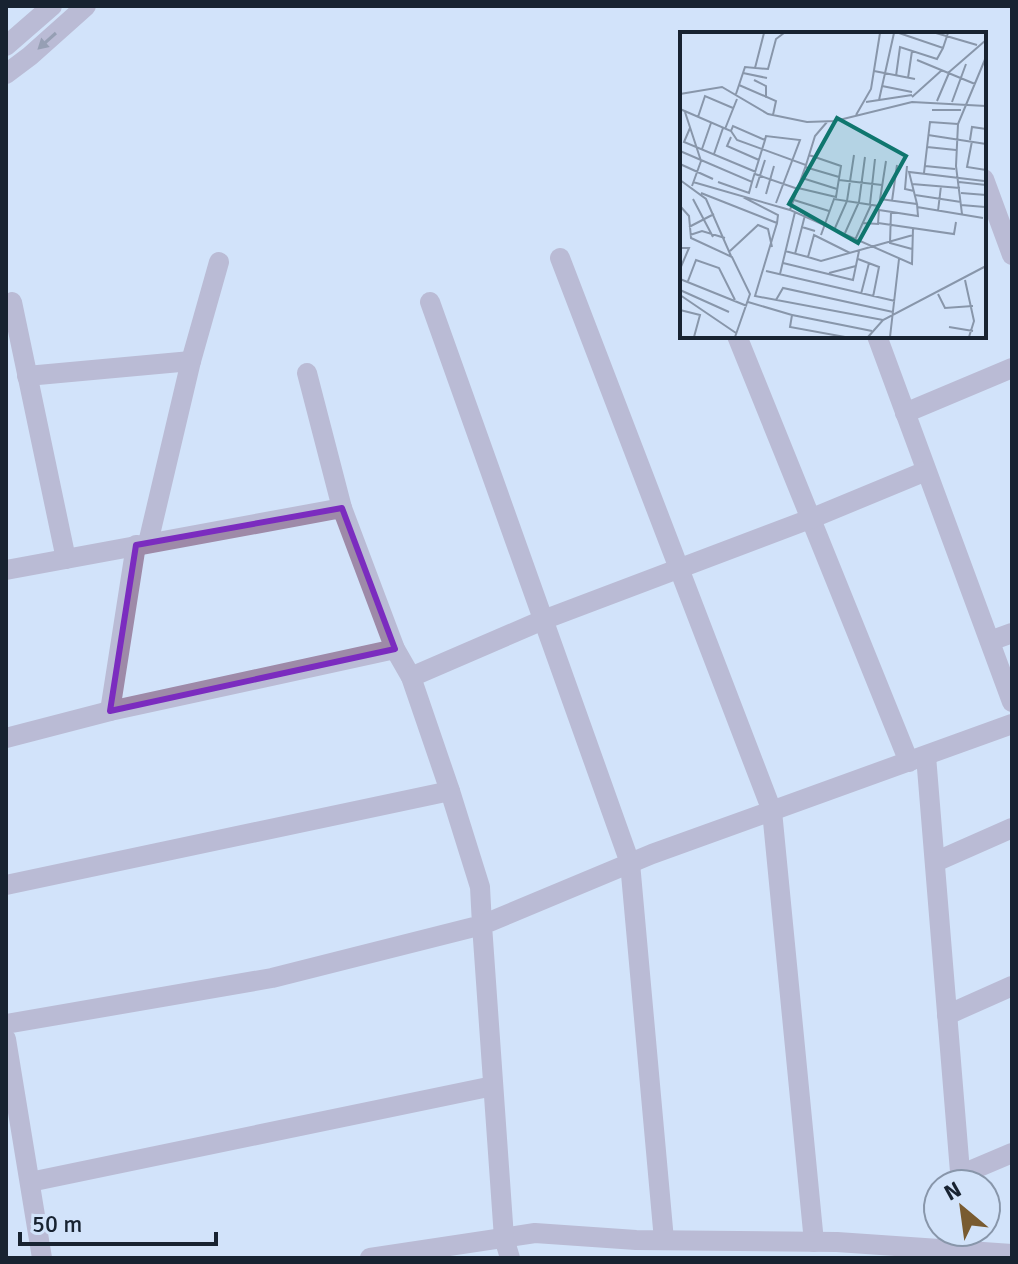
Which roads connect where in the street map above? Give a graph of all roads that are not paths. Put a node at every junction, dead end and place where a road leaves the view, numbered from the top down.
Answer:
1 (52, 6) edge
2 (86, 6) edge
3 (6, 46) edge
4 (6, 74) edge
5 (986, 184) edge
6 (1012, 255) edge
7 (560, 258) dead end
8 (219, 262) dead end
9 (12, 302) dead end
10 (430, 302) dead end
11 (738, 338) edge
12 (878, 338) edge
13 (191, 361) junction
14 (1012, 368) edge
15 (307, 373) dead end
16 (27, 376) junction
17 (905, 413) junction
18 (926, 471) junction
19 (342, 508) junction
20 (810, 519) junction
21 (142, 544) junction
22 (66, 559) junction
23 (678, 567) junction
24 (6, 570) edge
25 (543, 620) junction
26 (1012, 633) edge
27 (990, 641) junction
28 (395, 649) junction
29 (411, 677) junction
30 (1012, 702) edge
31 (110, 711) junction
32 (1012, 724) edge
33 (6, 738) edge
34 (917, 759) junction
35 (450, 791) junction
36 (772, 811) junction
37 (1012, 828) edge
38 (935, 862) junction
39 (630, 863) junction
40 (6, 885) edge
41 (482, 925) junction
42 (1012, 986) edge
43 (947, 1015) junction
44 (6, 1024) edge
45 (6, 1039) edge
46 (493, 1086) junction
47 (1012, 1153) edge
48 (959, 1168) edge
49 (983, 1168) edge
50 (30, 1182) junction
51 (504, 1238) junction
52 (664, 1240) junction
53 (922, 1241) edge
54 (814, 1242) junction
55 (991, 1248) edge
56 (1012, 1254) edge
57 (42, 1258) edge
58 (370, 1258) edge
59 (510, 1258) edge

1 - 3 street
2 -> 4 street
5 - 6 street
7 - 23 street
8 - 13 street
9 - 16 street
10 - 25 street
11 - 20 street
12 - 17 street
13 - 16 street
13 - 21 street
14 - 17 street
15 - 19 street
16 - 22 street
17 - 18 street
18 - 20 street
18 - 27 street
19 - 21 street
19 - 28 street
20 - 23 street
20 - 34 street
21 - 22 street
21 - 31 street
22 - 24 street
23 - 25 street
23 - 36 street
25 - 29 street
25 - 39 street
26 - 27 street
27 - 30 street
28 - 29 street
28 - 31 street
29 - 35 street
31 - 33 street
32 - 34 street
34 - 36 street
34 - 38 street
35 - 40 street
35 - 41 street
36 - 39 street
36 - 54 street
37 - 38 street
38 - 43 street
39 - 41 street
39 - 52 street
41 - 44 street
41 - 46 street
42 - 43 street
43 - 48 street
45 - 50 street
46 - 50 street
46 - 51 street
47 - 49 street
50 - 57 street
51 - 52 street
51 - 58 street
51 - 59 street
52 - 54 street
53 - 54 street
55 - 56 street

